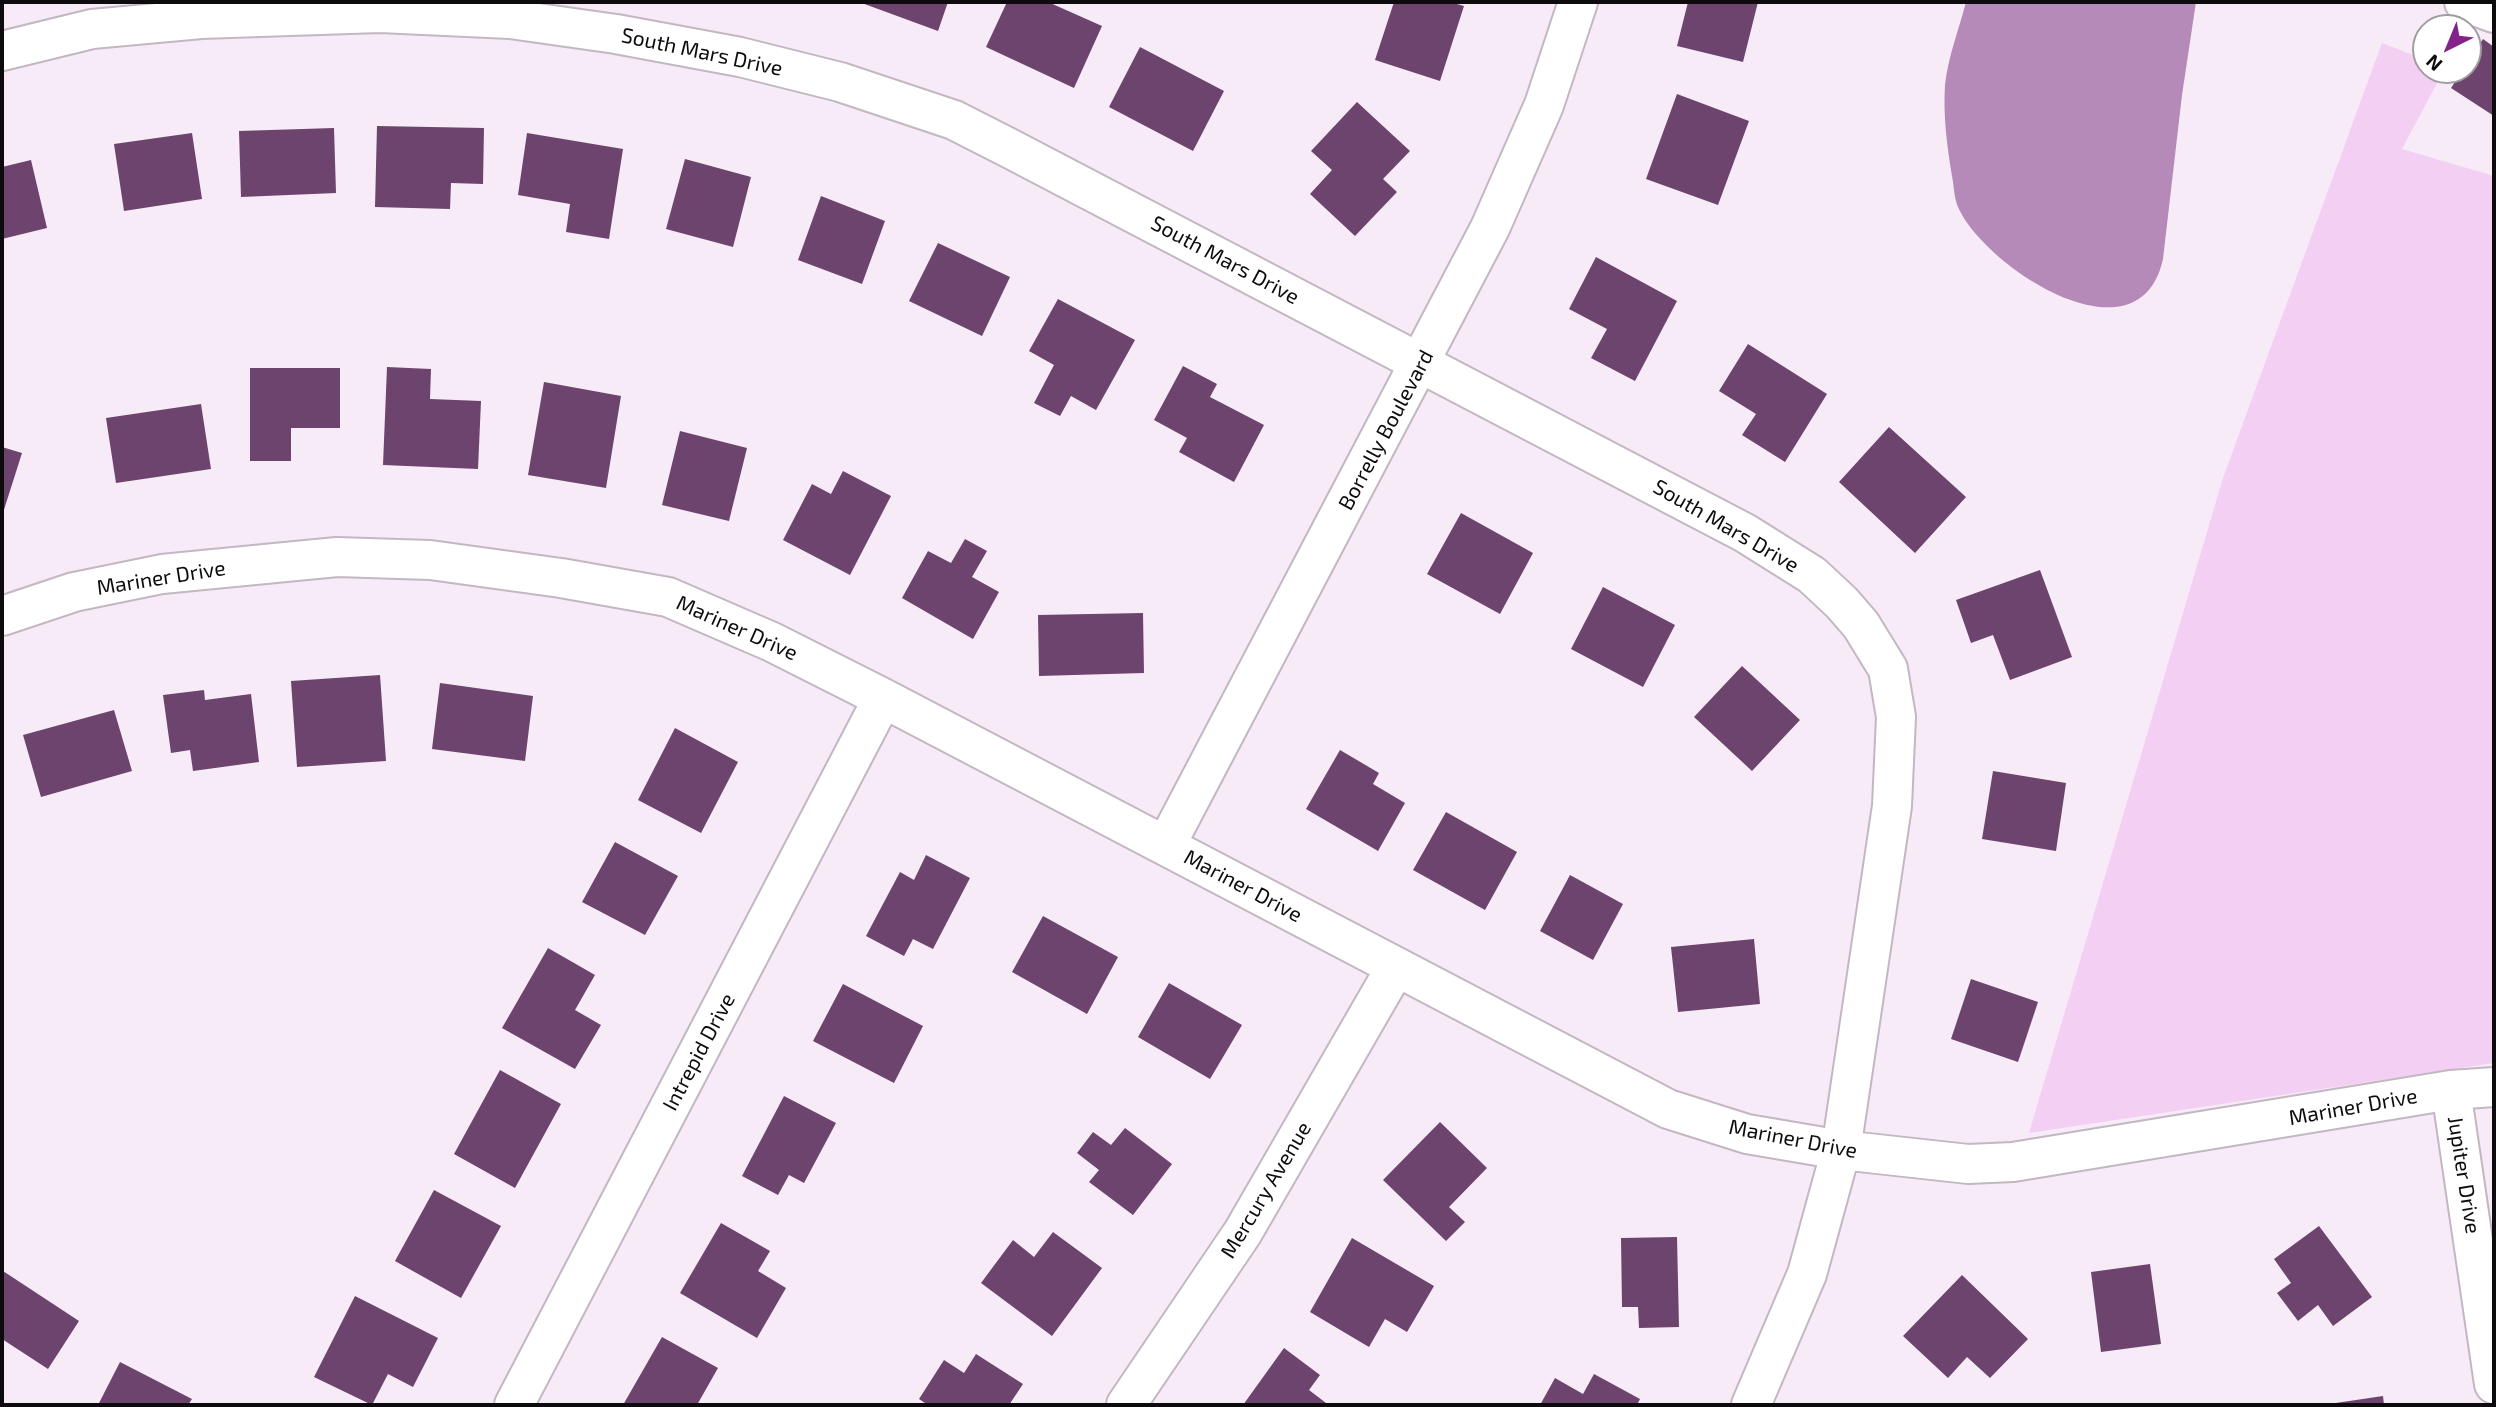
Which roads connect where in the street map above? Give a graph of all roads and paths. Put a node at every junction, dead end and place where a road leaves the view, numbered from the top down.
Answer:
1 (1578, 2) edge
2 (2465, 2) edge
3 (2494, 13) edge
4 (2, 51) edge
5 (1421, 363) junction
6 (2, 616) edge
7 (883, 698) junction
8 (1166, 845) junction
9 (1396, 967) junction
10 (2494, 1087) edge
11 (2451, 1090) junction
12 (1841, 1150) junction
13 (2494, 1384) edge
14 (514, 1405) edge
15 (1126, 1405) edge
16 (1751, 1405) edge

1 - 5 street, Borrelly Boulevard
2 - 3 street
4 - 5 street, South Mars Drive
5 - 8 street, Borrelly Boulevard
5 - 12 street, South Mars Drive
6 - 7 street, Mariner Drive
7 - 8 street, Mariner Drive
7 - 14 street, Intrepid Drive
8 - 9 street, Mariner Drive
9 - 12 street, Mariner Drive
9 - 15 street, Mercury Avenue
10 - 11 street, Mariner Drive
11 - 12 street, Mariner Drive
11 - 13 street, Jupiter Drive
12 - 16 street, South Mars Drive

